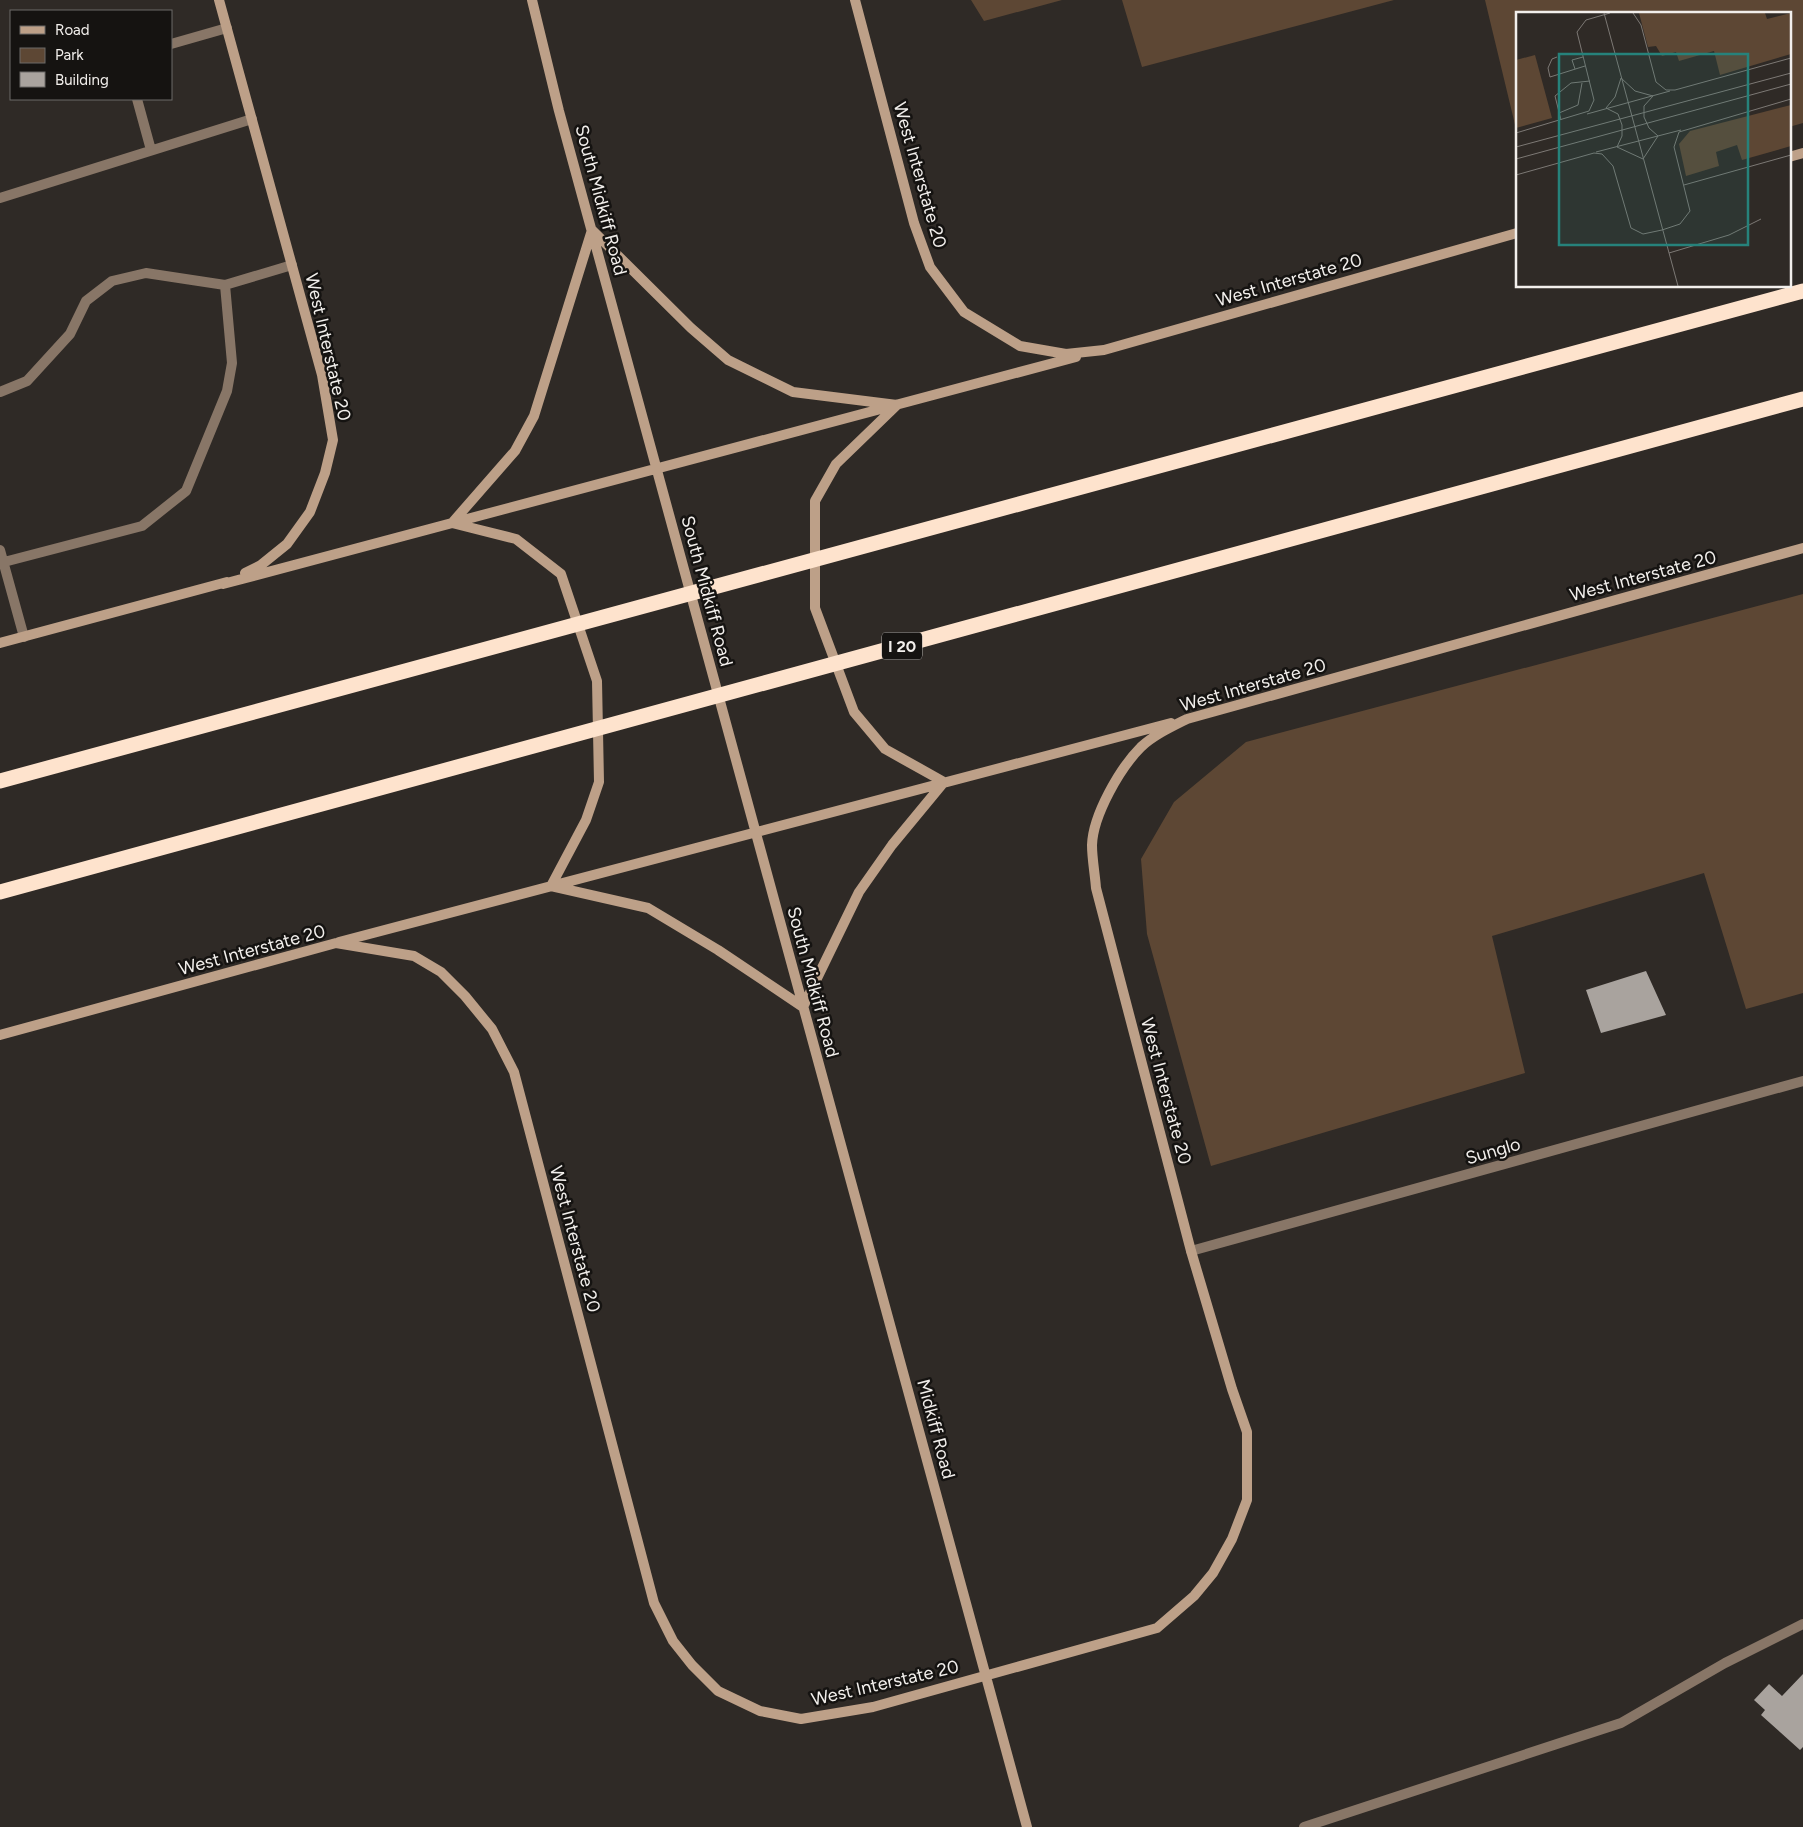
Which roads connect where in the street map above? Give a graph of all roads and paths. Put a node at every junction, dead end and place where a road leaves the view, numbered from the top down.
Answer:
1 (219, 0) edge
2 (532, 0) edge
3 (855, 0) edge
4 (227, 28) junction
5 (172, 44) edge
6 (137, 100) edge
7 (252, 118) junction
8 (151, 150) junction
9 (1803, 153) edge
10 (1790, 157) edge
11 (0, 198) edge
12 (592, 230) junction
13 (1516, 233) edge
14 (292, 266) junction
15 (225, 285) junction
16 (1803, 291) edge
17 (1104, 350) junction
18 (0, 392) edge
19 (1803, 399) edge
20 (897, 405) junction
21 (657, 469) junction
22 (452, 523) junction
23 (1803, 548) edge
24 (0, 550) edge
25 (4, 562) junction
26 (223, 584) junction
27 (24, 637) junction
28 (0, 643) edge
29 (1187, 718) junction
30 (0, 781) edge
31 (944, 782) junction
32 (756, 832) junction
33 (551, 886) junction
34 (0, 892) edge
35 (336, 943) junction
36 (803, 1007) junction
37 (0, 1035) edge
38 (1803, 1081) edge
39 (853, 1190) joint
40 (1191, 1251) junction
41 (1803, 1624) edge
42 (987, 1676) junction
43 (1027, 1827) edge
44 (1304, 1827) edge

1 - 4 main road, West Interstate 20
2 - 12 main road, South Midkiff Road
3 - 17 main road, West Interstate 20
4 - 5 street
4 - 7 main road, West Interstate 20
6 - 8 street
7 - 8 street
7 - 14 main road, West Interstate 20
8 - 11 street
9 - 10 main road
12 - 20 main road
12 - 21 main road, South Midkiff Road
12 - 22 main road
13 - 17 main road, West Interstate 20
14 - 15 street
14 - 26 main road, West Interstate 20
15 - 18 street
15 - 25 street
16 - 30 highway, bridge
17 - 20 main road
19 - 34 highway, I 20, bridge
20 - 21 main road
20 - 31 main road
21 - 22 main road
21 - 32 main road, South Midkiff Road
22 - 26 main road
22 - 33 main road
23 - 29 main road, West Interstate 20
24 - 25 street
25 - 27 street
26 - 27 main road, West Interstate 20
27 - 28 main road, West Interstate 20
29 - 31 main road
29 - 40 main road, West Interstate 20
31 - 32 main road
31 - 36 main road
32 - 33 main road
32 - 36 main road, South Midkiff Road
33 - 35 main road
33 - 36 main road
35 - 37 main road, West Interstate 20
35 - 42 main road, West Interstate 20
36 - 39 main road, South Midkiff Road
38 - 40 street, Sunglo
39 - 42 main road, Midkiff Road
40 - 42 main road, West Interstate 20
41 - 44 street
42 - 43 main road

